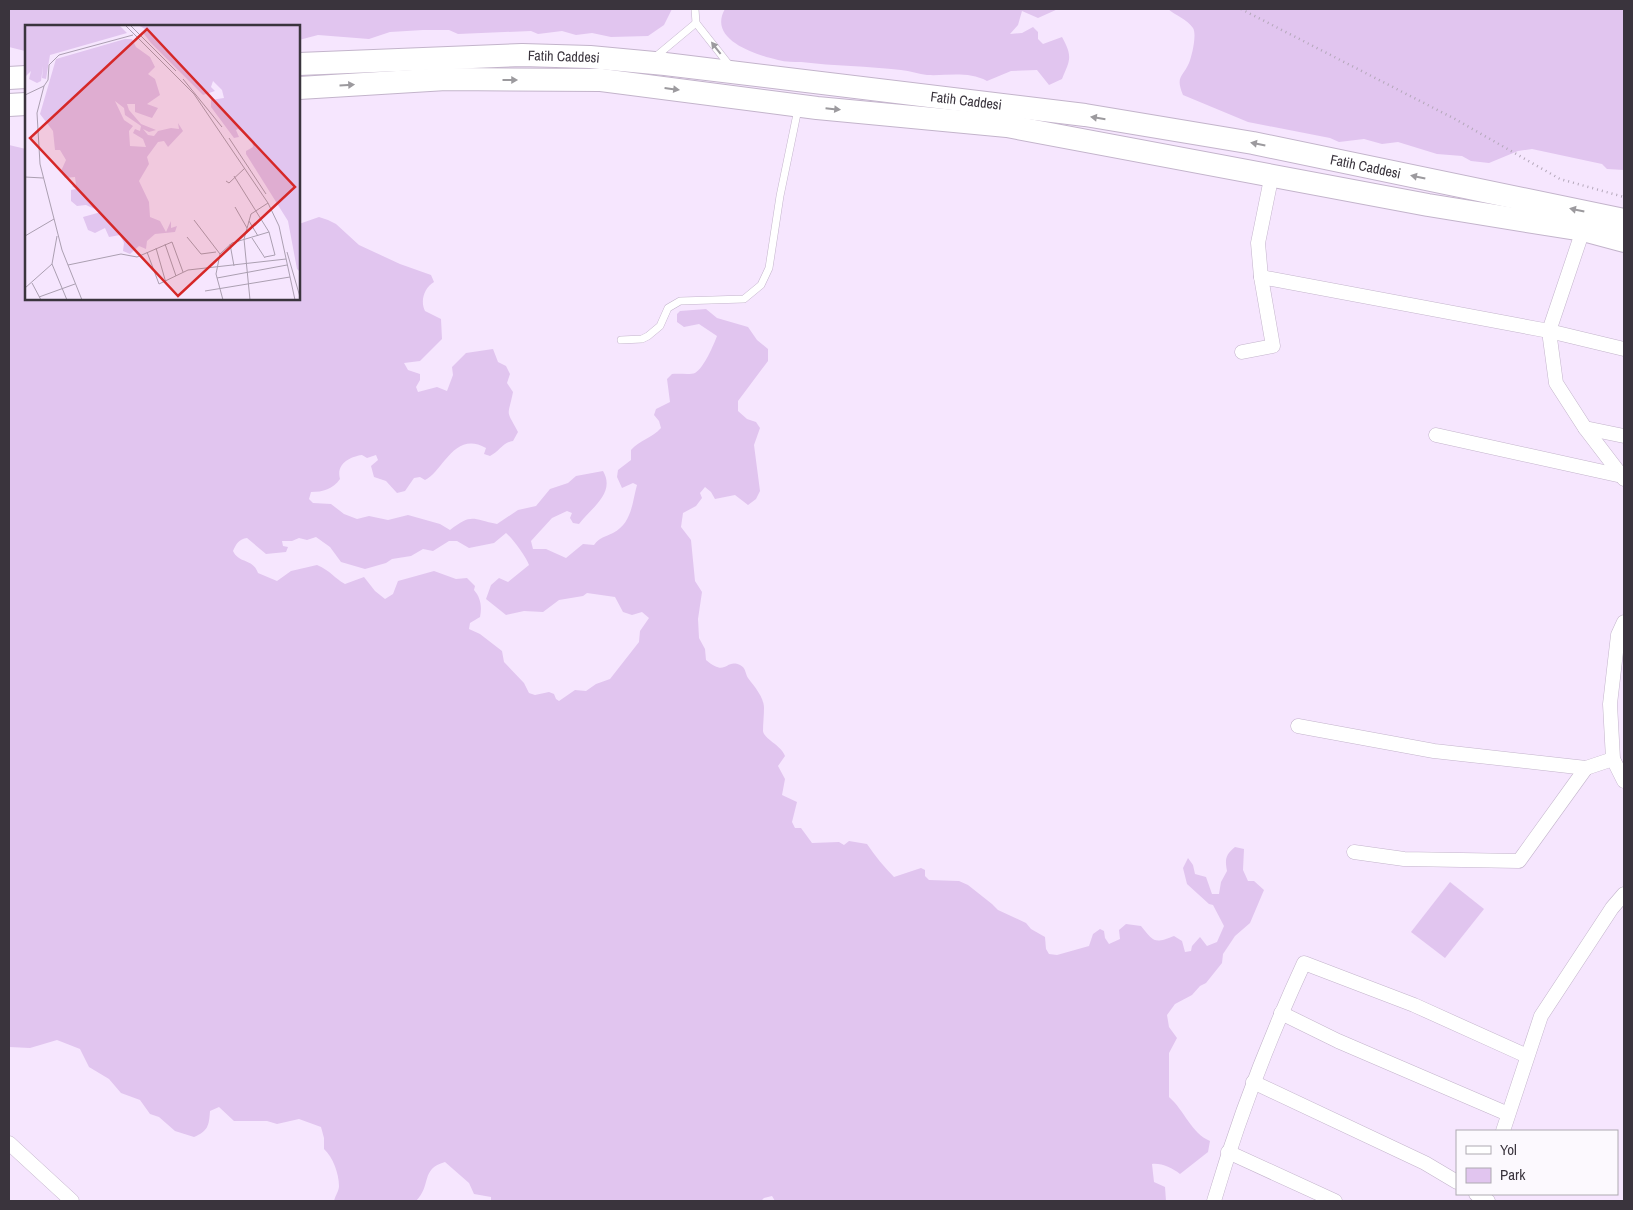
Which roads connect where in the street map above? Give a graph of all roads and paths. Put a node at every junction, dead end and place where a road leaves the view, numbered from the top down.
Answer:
1 (695, 9) edge
2 (1242, 9) edge
3 (696, 23) junction
4 (648, 62) junction
5 (300, 64) edge
6 (736, 73) junction
7 (25, 77) edge
8 (9, 78) edge
9 (300, 88) edge
10 (25, 104) edge
11 (9, 105) edge
12 (799, 105) junction
13 (1272, 174) junction
14 (1624, 197) edge
15 (1624, 220) edge
16 (1583, 230) junction
17 (1624, 241) edge
18 (1261, 277) junction
19 (1549, 330) junction
20 (621, 340) dead end
21 (1624, 348) edge
22 (1242, 352) dead end
23 (1585, 428) junction
24 (1436, 436) dead end
25 (1624, 436) edge
26 (1623, 478) edge
27 (1624, 622) edge
28 (1620, 654) edge
29 (1298, 726) dead end
30 (1613, 759) junction
31 (1586, 768) junction
32 (1624, 781) edge
33 (1354, 852) dead end
34 (1624, 894) edge
35 (1281, 1013) junction
36 (1527, 1056) junction
37 (1253, 1082) junction
38 (1508, 1114) junction
39 (1502, 1130) edge
40 (9, 1143) edge
41 (1228, 1152) junction
42 (1456, 1181) edge
43 (72, 1201) edge
44 (1214, 1201) edge
45 (1335, 1201) edge

1 - 3 lane
2 - 14 path
3 - 4 lane
6 -> 3 lane
4 - 5 main road, Fatih Caddesi
4 - 6 main road, Fatih Caddesi
15 -> 6 main road, Fatih Caddesi
7 - 8 main road
9 -> 12 main road, Fatih Caddesi
10 - 11 main road
12 -> 13 main road, Fatih Caddesi
12 - 20 lane
13 - 16 main road, Fatih Caddesi
13 - 18 street
16 - 17 main road, Fatih Caddesi
16 - 19 street
18 - 19 street
18 - 22 street
19 - 21 street
19 - 23 street
23 - 25 street
23 - 26 street
24 - 26 street
27 - 28 street
28 - 30 street
29 - 31 street
30 - 31 street
30 - 32 street
31 - 33 street
34 - 36 street
35 - 36 street
35 - 37 street
35 - 38 street
36 - 38 street
37 - 41 street
37 - 42 street
38 - 39 street
40 - 43 street
41 - 44 street
41 - 45 street

